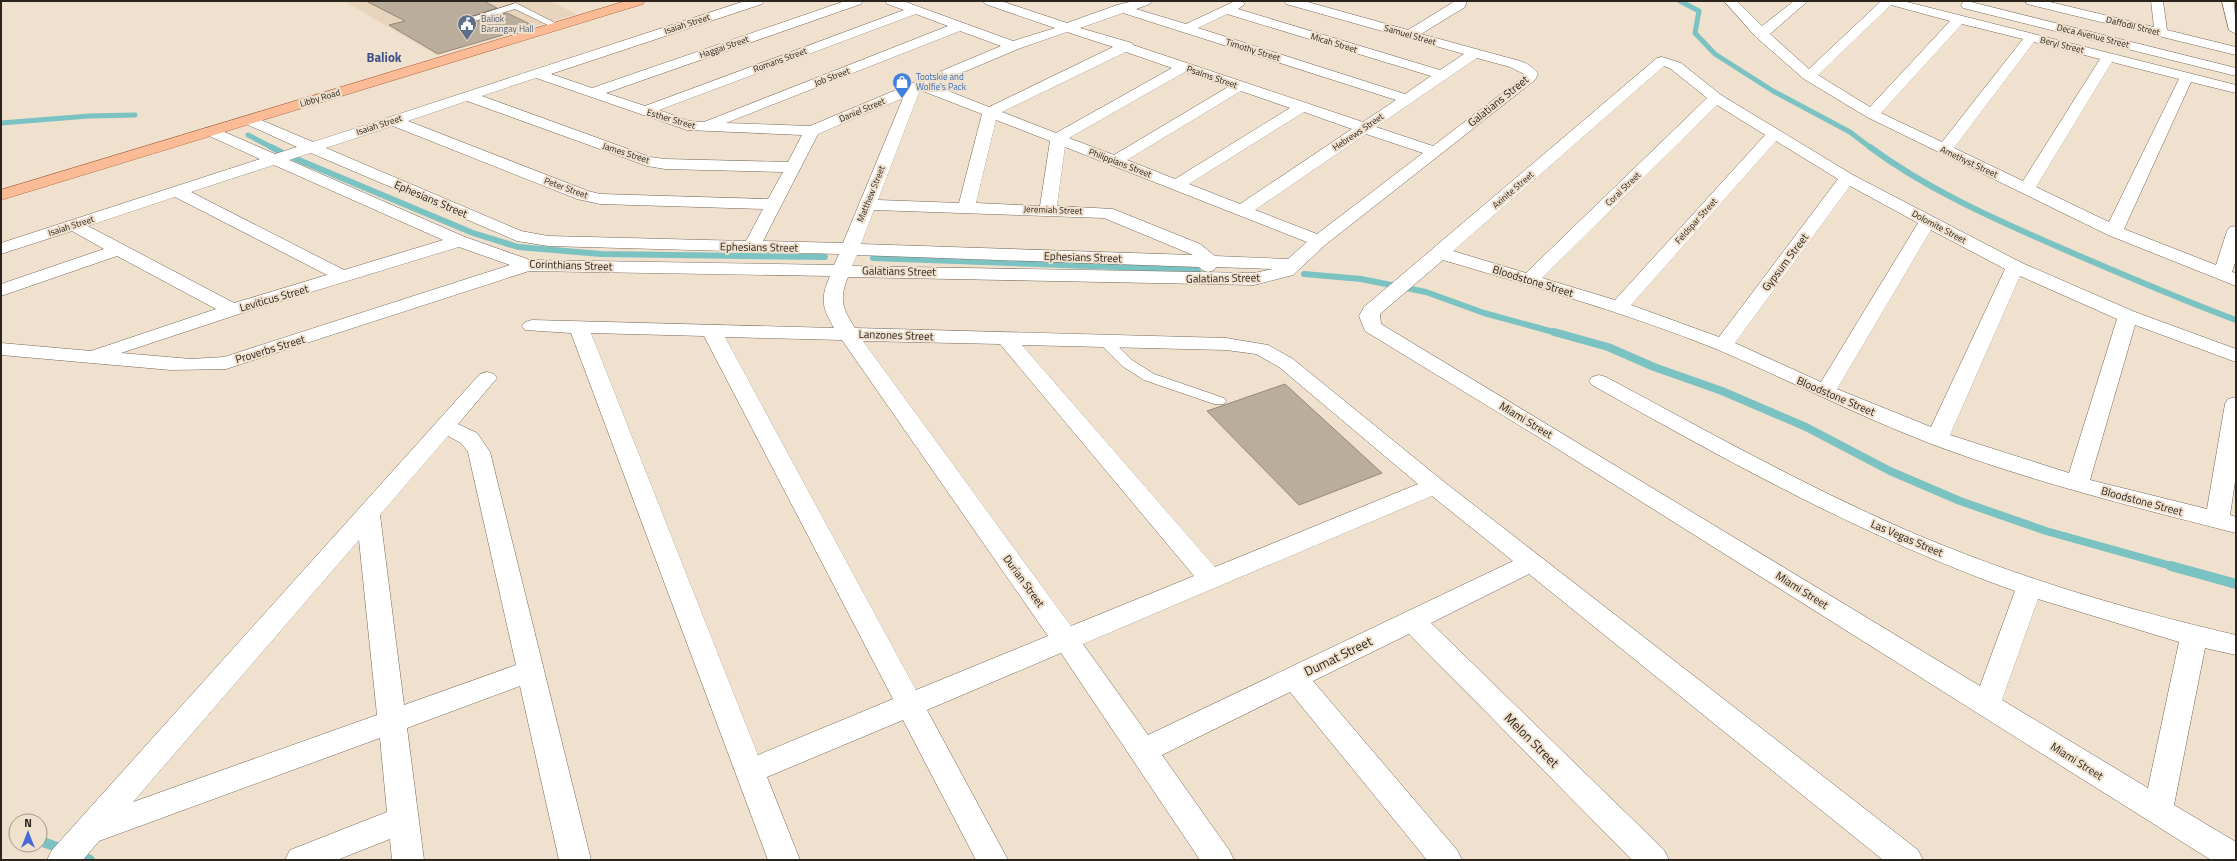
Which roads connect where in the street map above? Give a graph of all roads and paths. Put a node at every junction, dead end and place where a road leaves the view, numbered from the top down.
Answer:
1 (639, 1) edge
2 (758, 1) edge
3 (857, 1) edge
4 (891, 1) edge
5 (989, 1) edge
6 (1100, 1) edge
7 (1146, 1) edge
8 (1246, 1) edge
9 (1290, 1) edge
10 (1461, 1) edge
11 (1730, 1) edge
12 (1802, 1) edge
13 (1888, 1) edge
14 (2030, 1) edge
15 (2157, 1) edge
16 (2228, 1) edge
17 (1961, 2) edge
18 (2078, 7) edge
19 (1125, 9) junction
20 (916, 10) junction
21 (1226, 10) junction
22 (1959, 19) junction
23 (466, 20) dead end
24 (557, 26) junction
25 (961, 26) junction
26 (1066, 27) junction
27 (1186, 29) junction
28 (2236, 30) edge
29 (2161, 33) junction
30 (1761, 34) junction
31 (1409, 35) junction
32 (2031, 37) junction
33 (1013, 46) junction
34 (1126, 46) junction
35 (2236, 51) edge
36 (1475, 53) junction
37 (2108, 57) junction
38 (2185, 57) junction
39 (1662, 61) joint
40 (1183, 67) junction
41 (2236, 67) edge
42 (1530, 71) joint
43 (2236, 72) edge
44 (536, 74) junction
45 (1442, 75) junction
46 (1809, 76) junction
47 (2187, 76) junction
48 (917, 86) junction
49 (1239, 86) junction
50 (2236, 89) edge
51 (591, 93) junction
52 (466, 96) junction
53 (1716, 98) junction
54 (1407, 99) junction
55 (1302, 107) junction
56 (644, 111) junction
57 (990, 112) junction
58 (1872, 114) junction
59 (249, 120) junction
60 (392, 120) junction
61 (703, 127) junction
62 (1363, 128) junction
63 (210, 131) junction
64 (812, 131) junction
65 (1774, 134) junction
66 (1058, 138) junction
67 (310, 147) junction
68 (1944, 150) junction
69 (1435, 152) junction
70 (273, 160) junction
71 (1115, 161) junction
72 (794, 167) junction
73 (1847, 178) junction
74 (1177, 185) junction
75 (2026, 189) junction
76 (176, 191) junction
77 (2, 192) edge
78 (774, 204) junction
79 (867, 205) junction
80 (966, 208) junction
81 (1048, 210) junction
82 (1242, 211) junction
83 (1927, 222) junction
84 (73, 225) junction
85 (2114, 231) junction
86 (2236, 231) edge
87 (459, 241) junction
88 (1319, 241) junction
89 (752, 246) junction
90 (1, 249) edge
91 (849, 249) junction
92 (117, 250) junction
93 (1440, 253) junction
94 (528, 265) junction
95 (2015, 267) junction
96 (841, 270) junction
97 (1208, 270) junction
98 (344, 277) junction
99 (2229, 277) edge
100 (1529, 280) junction
101 (1, 290) edge
102 (831, 301) joint
103 (1619, 307) junction
104 (232, 310) junction
105 (2128, 316) junction
106 (1369, 321) joint
107 (532, 326) dead end
108 (579, 327) junction
109 (711, 330) junction
110 (848, 334) junction
111 (1005, 338) junction
112 (1105, 341) junction
113 (1723, 346) junction
114 (1, 349) edge
115 (2236, 356) edge
116 (90, 357) junction
117 (487, 378) dead end
118 (1599, 381) dead end
119 (1825, 392) junction
120 (1219, 401) dead end
121 (2236, 404) edge
122 (443, 428) junction
123 (1937, 438) junction
124 (2077, 484) junction
125 (1435, 486) junction
126 (368, 513) junction
127 (2226, 523) edge
128 (1533, 562) junction
129 (1211, 579) junction
130 (2030, 586) junction
131 (1412, 621) junction
132 (2194, 636) junction
133 (1066, 640) junction
134 (2236, 645) edge
135 (531, 672) junction
136 (1294, 678) junction
137 (1987, 704) junction
138 (910, 705) junction
139 (392, 721) junction
140 (1143, 751) junction
141 (750, 771) junction
142 (2158, 811) junction
143 (403, 820) junction
144 (88, 832) junction
145 (2236, 859) edge
146 (63, 860) edge
147 (301, 860) edge
148 (408, 860) edge
149 (575, 860) edge
150 (784, 860) edge
151 (992, 860) edge
152 (1218, 860) edge
153 (1446, 860) edge
154 (1653, 860) edge
155 (1907, 860) edge

1 - 24 main road, Libby Road
2 - 44 street, Isaiah Street
3 - 51 street, Haggai Street
4 - 20 street
5 - 26 street, Psalms Street
6 - 19 street, Timothy Street
7 - 19 street, Daniel Street
8 - 21 street
9 - 31 street, Samuel Street
10 - 31 street
11 - 30 street, Amethyst Street
12 - 30 street
13 - 22 street, Beryl Street
13 - 46 street
14 - 18 street, Daffodil Street
15 - 29 street
16 - 28 street
17 - 38 street, Deca Avenue Street
18 - 29 street, Daffodil Street
19 - 26 street, Daniel Street
19 - 27 street, Timothy Street
20 - 25 street
20 - 56 street, Romans Street
21 - 27 street
21 - 45 street, Micah Street
22 - 32 street, Beryl Street
22 - 58 street
23 - 24 lane
24 - 59 main road, Libby Road
25 - 33 street
25 - 61 street, Job Street
26 - 33 street, Daniel Street
26 - 34 street, Psalms Street
27 - 54 street, Timothy Street
29 - 35 street, Daffodil Street
30 - 46 street, Amethyst Street
31 - 36 street, Samuel Street
32 - 37 street, Beryl Street
32 - 68 street
33 - 48 street, Daniel Street
34 - 40 street, Psalms Street
34 - 57 street
36 - 42 street, Samuel Street
36 - 45 street, Hebrews Street
37 - 47 street, Beryl Street
37 - 75 street
38 - 41 street, Deca Avenue Street
38 - 43 street, Deca Avenue Street
39 - 53 street, Dolomite Street
39 - 93 street, Axinite Street
40 - 49 street, Psalms Street
40 - 66 street
42 - 69 street, Galatians Street
44 - 51 street, Esther Street
44 - 52 street, Isaiah Street
45 - 54 street, Hebrews Street
46 - 58 street, Amethyst Street
47 - 50 street, Beryl Street
47 - 85 street
48 - 57 street, Philippians Street
48 - 64 street, Daniel Street
48 - 79 street, Matthew Street
49 - 55 street, Psalms Street
49 - 71 street
51 - 56 street, Esther Street
52 - 60 street, Isaiah Street
52 - 72 street, James Street
53 - 65 street, Dolomite Street
53 - 100 street, Coral Street
54 - 62 street, Hebrews Street
55 - 62 street, Psalms Street
55 - 74 street
56 - 61 street, Esther Street
57 - 66 street, Philippians Street
57 - 80 street
58 - 68 street, Amethyst Street
59 - 63 main road, Libby Road
59 - 67 street, Ephesians Street
60 - 67 street, Isaiah Street
60 - 78 street, Peter Street
61 - 64 street, Esther Street
62 - 69 street, Psalms Street
62 - 82 street, Hebrews Street
63 - 70 street
63 - 77 main road, Libby Road
64 - 72 street
65 - 73 street, Dolomite Street
65 - 103 street, Feldspar Street
66 - 71 street, Philippians Street
66 - 81 street
67 - 70 street, Isaiah Street
67 - 89 street, Ephesians Street
68 - 75 street, Amethyst Street
69 - 88 street, Galatians Street
70 - 76 street, Isaiah Street
70 - 87 street, Corinthians Street
71 - 74 street, Philippians Street
72 - 78 street
73 - 83 street, Dolomite Street
73 - 113 street, Gypsum Street
74 - 82 street, Philippians Street
75 - 85 street, Amethyst Street
76 - 84 street, Isaiah Street
76 - 98 street
78 - 89 street
79 - 80 street, Jeremiah Street
79 - 91 street, Matthew Street
80 - 81 street, Jeremiah Street
81 - 97 street, Jeremiah Street
82 - 88 street, Philippians Street
83 - 95 street, Dolomite Street
83 - 119 street
84 - 90 street, Isaiah Street
84 - 92 street
85 - 99 street, Amethyst Street
86 - 99 street
87 - 94 street, Corinthians Street
87 - 98 street, Leviticus Street
88 - 97 street, Galatians Street
89 - 91 street, Ephesians Street
91 - 96 street, Matthew Street
91 - 97 street, Ephesians Street
92 - 101 street
92 - 104 street
93 - 100 street, Bloodstone Street
93 - 106 street, Axinite Street
94 - 96 street, Corinthians Street
94 - 116 street, Proverbs Street
95 - 105 street, Dolomite Street
95 - 123 street
96 - 97 street, Galatians Street
96 - 102 street, Matthew Street
98 - 104 street, Leviticus Street
100 - 103 street, Bloodstone Street
102 - 110 street, Durian Street
103 - 113 street, Bloodstone Street
104 - 116 street, Leviticus Street
105 - 115 street, Dolomite Street
105 - 124 street
106 - 137 street, Miami Street
107 - 108 street, Lanzones Street
108 - 109 street, Lanzones Street
108 - 141 street
109 - 110 street, Lanzones Street
109 - 138 street
110 - 111 street, Lanzones Street
110 - 133 street, Durian Street
111 - 112 street, Lanzones Street
111 - 129 street
112 - 120 lane
112 - 125 street, Lanzones Street
113 - 119 street, Bloodstone Street
114 - 116 street, Proverbs Street
117 - 122 street
118 - 130 street, Las Vegas Street
119 - 123 street, Bloodstone Street
121 - 127 street
122 - 126 street
122 - 135 street
123 - 124 street, Bloodstone Street
124 - 127 street, Bloodstone Street
125 - 128 street, Lanzones Street
125 - 129 street
126 - 139 street
126 - 144 street
128 - 131 street, Dumat Street
128 - 155 street, Lanzones Street
129 - 133 street
130 - 132 street, Las Vegas Street
130 - 137 street
131 - 136 street, Dumat Street
131 - 154 street, Melon Street
132 - 134 street, Las Vegas Street
132 - 142 street
133 - 138 street
133 - 140 street, Durian Street
135 - 139 street
135 - 149 street
136 - 140 street, Dumat Street
136 - 153 street
137 - 142 street, Miami Street
138 - 141 street
138 - 151 street
139 - 143 street
139 - 144 street
140 - 152 street, Durian Street
141 - 150 street
142 - 145 street, Miami Street
143 - 147 street
143 - 148 street
144 - 146 street

